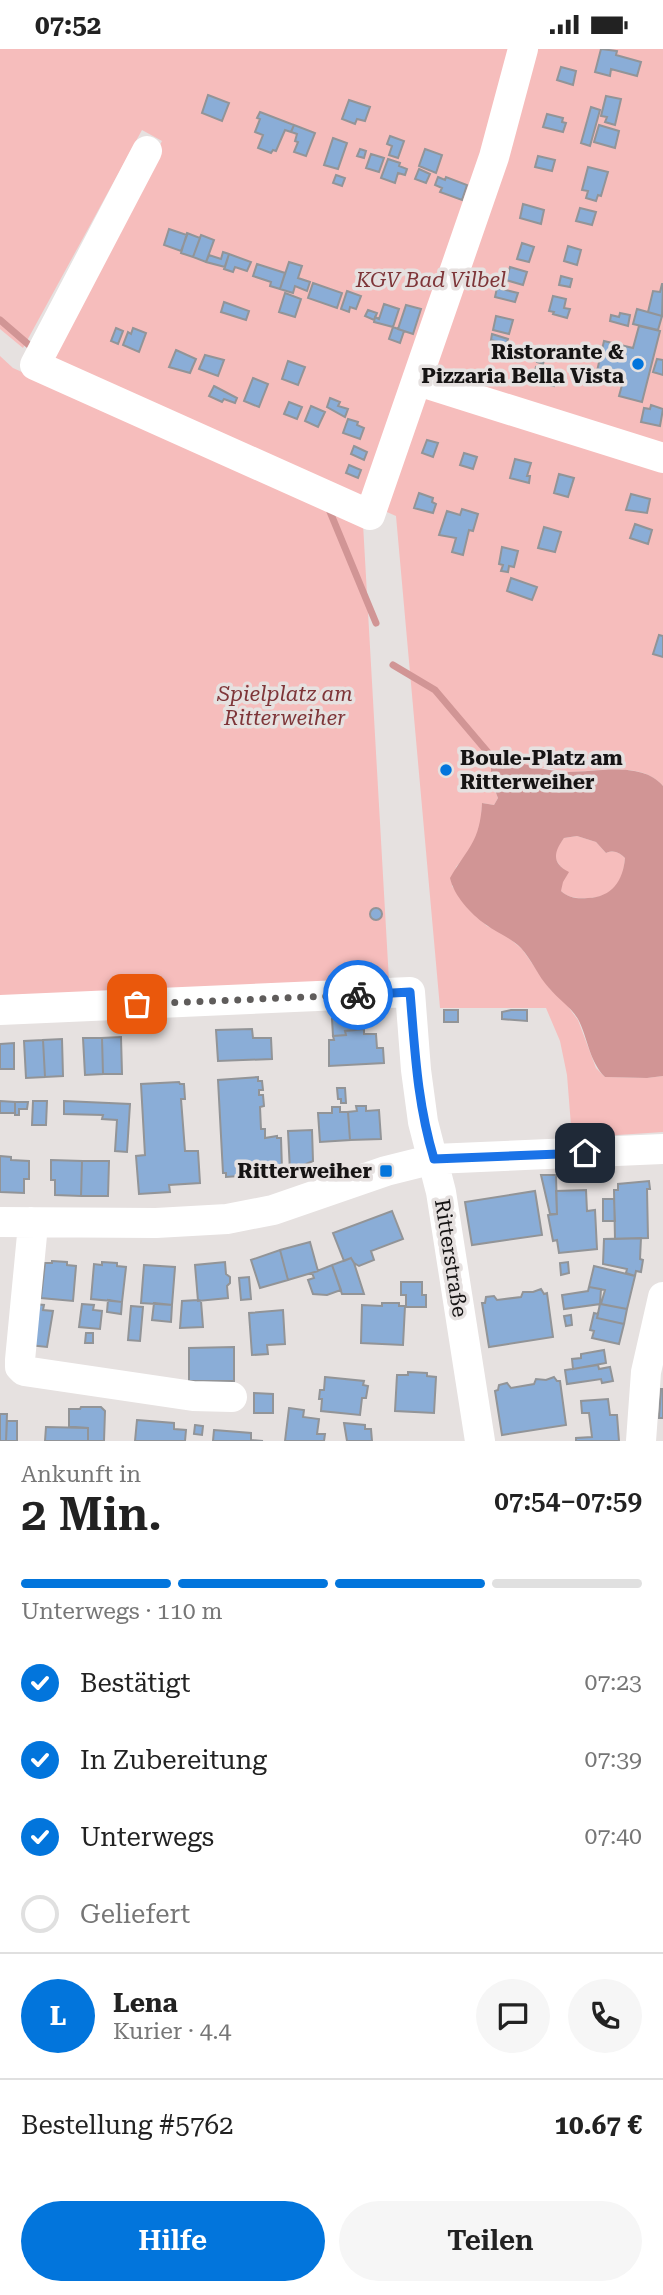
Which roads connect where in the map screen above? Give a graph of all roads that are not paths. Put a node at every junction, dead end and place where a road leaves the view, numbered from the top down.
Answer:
1 (523, 49) edge
2 (147, 151) dead end
3 (418, 381) junction
4 (663, 458) edge
5 (0, 1010) edge
6 (663, 1149) edge
7 (434, 1159) junction
8 (0, 1222) edge
9 (31, 1222) junction
10 (663, 1297) edge
11 (654, 1373) edge
12 (232, 1397) dead end
13 (480, 1441) edge
14 (641, 1441) edge

1 - 3 street
2 - 3 street
3 - 4 street
5 - 7 street, Ritterstraße
6 - 7 street
7 - 9 street
7 - 13 street, Ritterstraße
8 - 9 street
9 - 12 street
10 - 11 street
11 - 14 street

